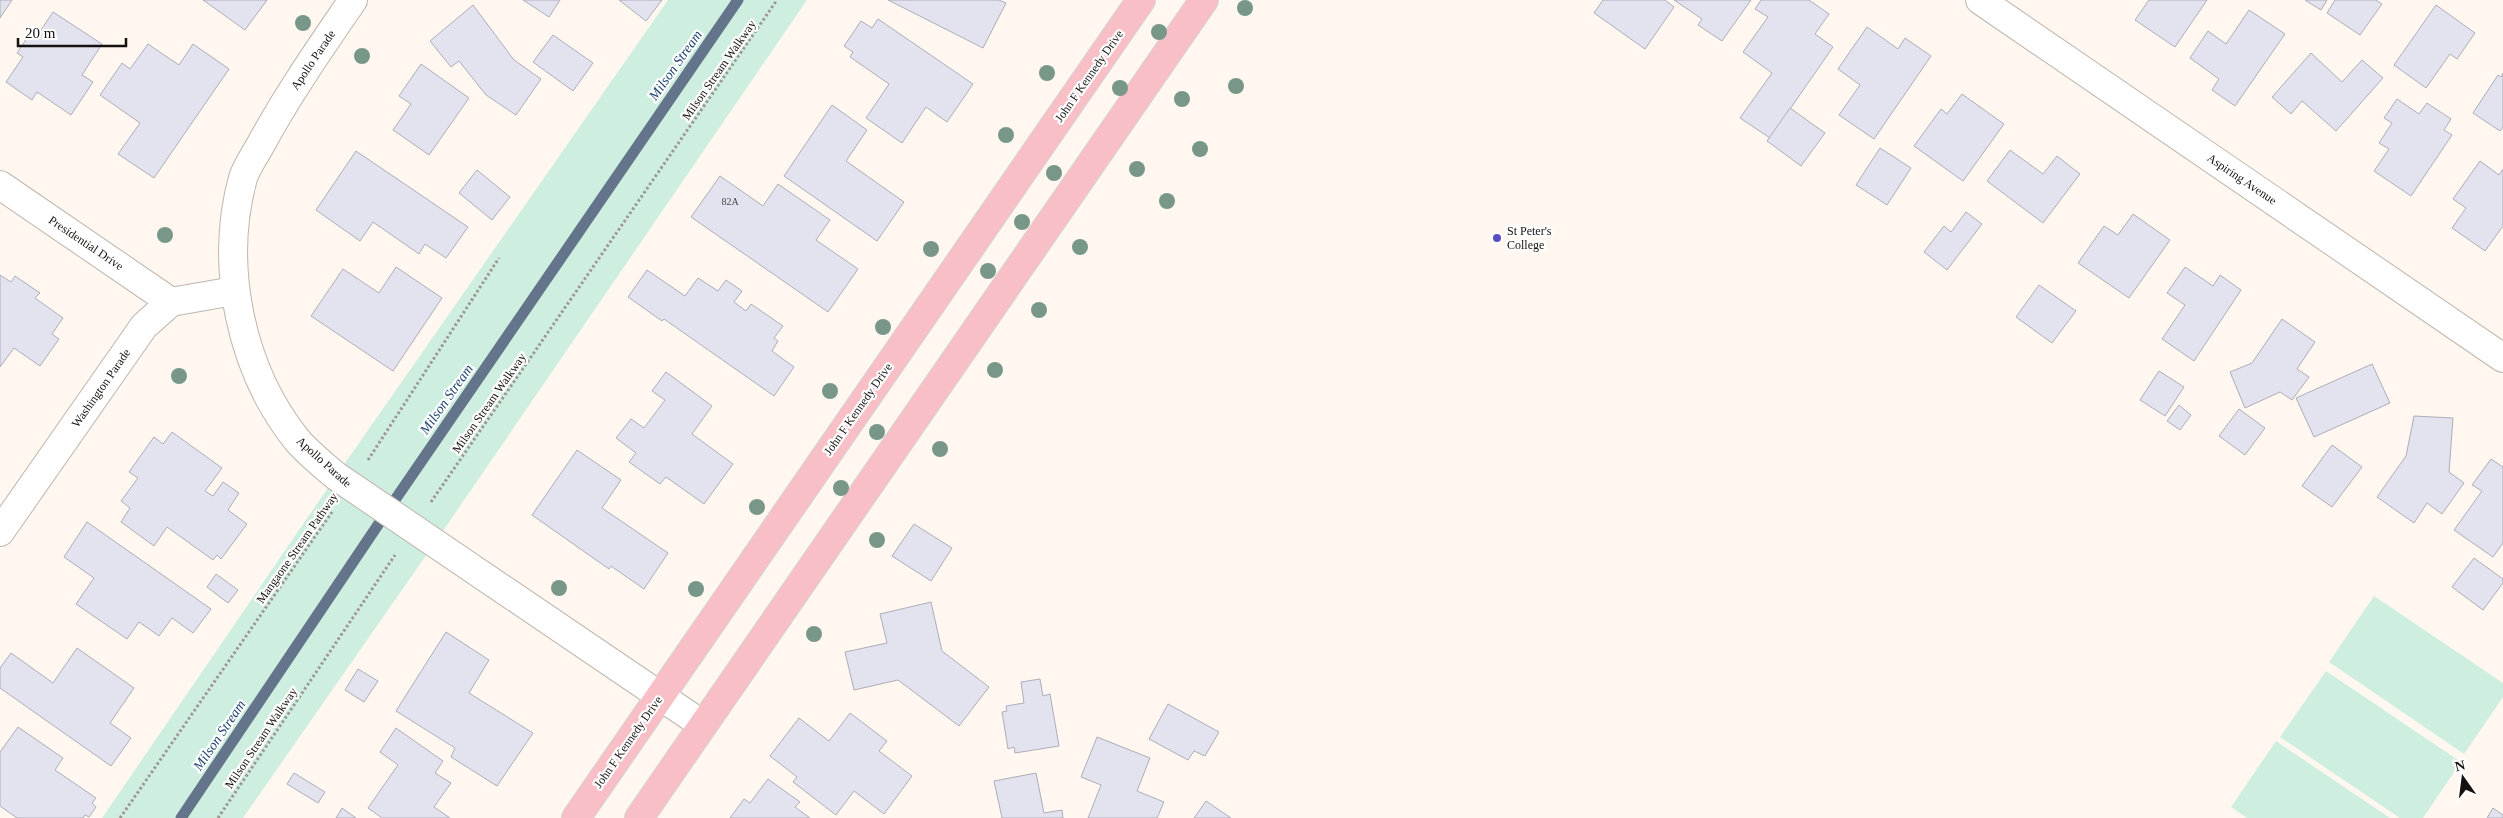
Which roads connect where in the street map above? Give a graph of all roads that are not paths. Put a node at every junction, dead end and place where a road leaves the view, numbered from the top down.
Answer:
1 (353, 0) edge
2 (1141, 0) edge
3 (1204, 0) edge
4 (1980, 0) edge
5 (0, 185) edge
6 (234, 290) junction
7 (171, 302) junction
8 (2503, 358) edge
9 (0, 532) edge
10 (660, 695) junction
11 (703, 725) junction
12 (576, 818) edge
13 (639, 818) edge

1 - 6 street, Apollo Parade
2 - 10 main road, John F Kennedy Drive
3 - 11 main road
4 - 8 street, Aspiring Avenue
5 - 7 street, Presidential Drive
6 - 7 street
6 - 10 street, Apollo Parade
7 - 9 street, Washington Parade
10 - 11 street, Apollo Parade
10 - 12 main road, John F Kennedy Drive
11 - 13 main road

